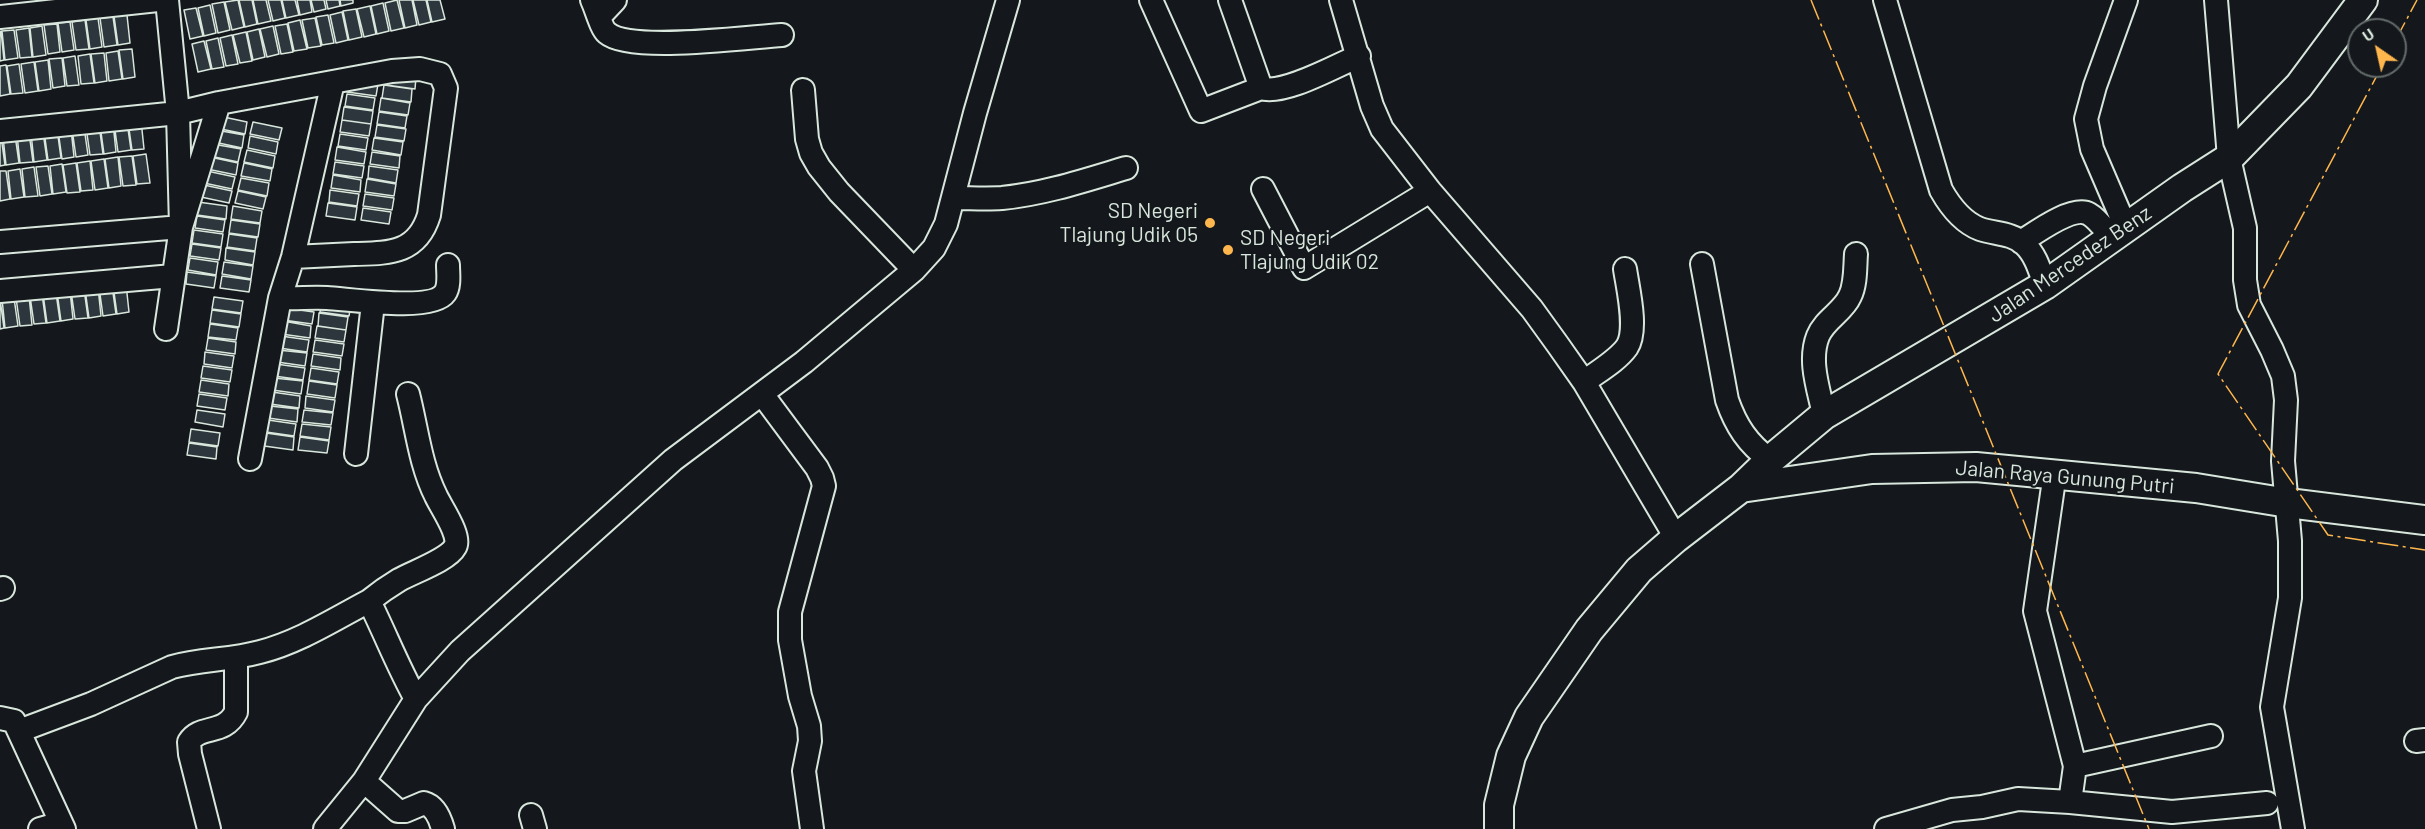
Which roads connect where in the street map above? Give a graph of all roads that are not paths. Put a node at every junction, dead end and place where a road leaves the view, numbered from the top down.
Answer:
1 (158, 0) edge
2 (168, 0) edge
3 (1008, 0) edge
4 (1151, 0) edge
5 (1230, 0) edge
6 (1341, 0) edge
7 (1885, 0) edge
8 (2126, 0) edge
9 (2216, 0) edge
10 (2363, 0) edge
11 (602, 5) edge
12 (0, 17) edge
13 (782, 35) dead end
14 (1359, 56) junction
15 (333, 82) junction
16 (1261, 88) junction
17 (803, 90) dead end
18 (219, 103) junction
19 (178, 113) junction
20 (0, 131) edge
21 (2229, 158) junction
22 (1126, 168) dead end
23 (1263, 189) dead end
24 (1430, 191) junction
25 (954, 198) junction
26 (181, 227) junction
27 (2119, 233) junction
28 (0, 242) edge
29 (2021, 242) junction
30 (1856, 254) dead end
31 (293, 257) junction
32 (1702, 264) dead end
33 (448, 265) dead end
34 (1625, 269) dead end
35 (914, 270) junction
36 (173, 276) junction
37 (2045, 285) junction
38 (0, 291) edge
39 (280, 298) junction
40 (373, 303) junction
41 (166, 328) dead end
42 (1584, 382) junction
43 (408, 394) dead end
44 (762, 394) junction
45 (1824, 415) junction
46 (356, 454) dead end
47 (250, 459) dead end
48 (1770, 460) junction
49 (2055, 473) junction
50 (1741, 488) junction
51 (2288, 503) junction
52 (2425, 520) edge
53 (1676, 538) junction
54 (369, 601) junction
55 (236, 658) junction
56 (416, 699) junction
57 (0, 718) edge
58 (20, 731) junction
59 (2211, 736) dead end
60 (2075, 766) junction
61 (364, 781) junction
62 (2070, 802) junction
63 (2266, 802) dead end
64 (55, 827) edge
65 (209, 829) edge
66 (325, 829) edge
67 (443, 829) edge
68 (812, 829) edge
69 (1499, 829) edge
70 (1886, 829) edge
71 (2293, 829) edge

1 - 12 street
2 - 19 street
3 - 25 street
4 - 16 street
5 - 16 street
6 - 14 street
7 - 29 street
8 - 27 street
9 - 21 street
10 - 21 main road, Jalan Mercedez Benz
11 - 13 street
14 - 16 street
14 - 24 street
15 - 18 street
15 - 31 street
15 - 31 street
17 - 35 street
18 - 19 street
18 - 26 street
19 - 20 street
19 - 26 street
21 - 27 main road, Jalan Mercedez Benz
21 - 51 street
22 - 25 street
23 - 24 street
24 - 42 street
25 - 35 street
26 - 28 street
26 - 36 street
27 - 29 street
27 - 37 main road, Jalan Mercedez Benz
29 - 37 street
30 - 45 street
31 - 39 street
32 - 48 street
33 - 40 street
34 - 42 street
35 - 44 street
36 - 38 street
36 - 41 street
37 - 45 main road, Jalan Mercedez Benz
39 - 40 street
39 - 47 street
40 - 46 street
42 - 53 street
43 - 54 street
44 - 56 street
44 - 68 street
45 - 48 main road, Jalan Mercedez Benz
48 - 50 main road, Jalan Mercedez Benz
49 - 50 main road, Jalan Raya Gunung Putri
49 - 51 main road, Jalan Raya Gunung Putri
49 - 60 street
50 - 53 main road, Jalan Raya Gunung Putri
51 - 52 main road, Jalan Raya Gunung Putri
51 - 71 street
53 - 69 main road, Jalan Raya Gunung Putri
54 - 55 street
54 - 56 street
55 - 58 street
55 - 65 street
56 - 61 street
57 - 58 street
58 - 64 street
59 - 60 street
60 - 62 street
61 - 66 street
61 - 67 street
62 - 63 street
62 - 70 street

